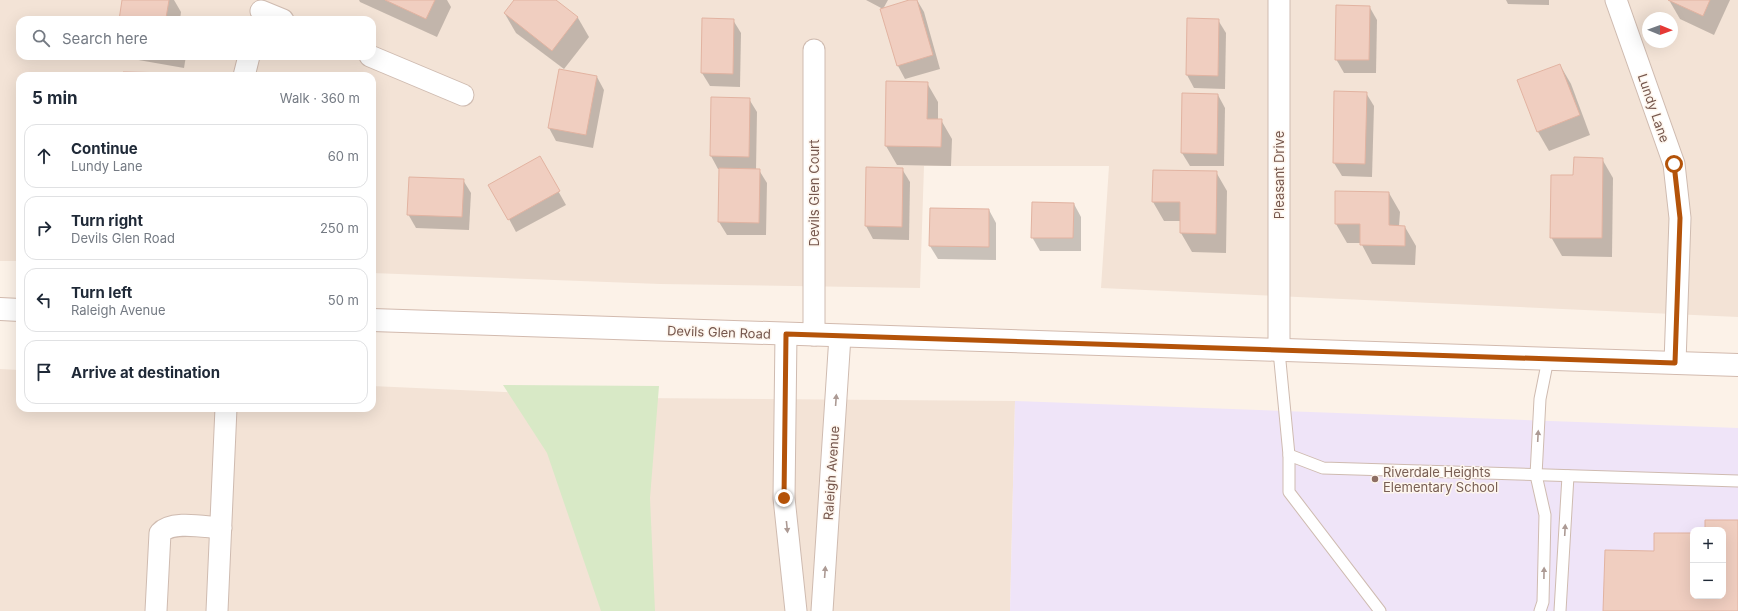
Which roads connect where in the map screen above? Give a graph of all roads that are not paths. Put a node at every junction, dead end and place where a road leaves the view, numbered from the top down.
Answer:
1 (1279, 0) edge
2 (1616, 0) edge
3 (262, 10) edge
4 (275, 16) edge
5 (814, 50) dead end
6 (376, 58) edge
7 (248, 60) edge
8 (245, 72) edge
9 (463, 94) dead end
10 (0, 309) edge
11 (16, 310) edge
12 (376, 320) edge
13 (786, 334) junction
14 (814, 335) junction
15 (840, 336) junction
16 (1279, 351) junction
17 (1548, 359) junction
18 (1675, 363) junction
19 (1738, 365) edge
20 (226, 412) edge
21 (1289, 455) junction
22 (1536, 474) junction
23 (1568, 476) junction
24 (1738, 481) edge
25 (221, 528) junction
26 (156, 611) edge
27 (217, 611) edge
28 (796, 611) edge
29 (822, 611) edge
30 (1380, 611) edge
31 (1540, 611) edge
32 (1560, 611) edge

1 - 16 street, Pleasant Drive
2 - 18 street, Lundy Lane
3 - 4 street
5 - 14 street, Devils Glen Court
6 - 9 street
7 - 8 street
10 - 11 main road
12 - 13 main road, Devils Glen Road
13 - 14 main road, Devils Glen Road
13 -> 28 street
14 - 15 main road, Devils Glen Road
15 - 16 main road, Devils Glen Road
29 -> 15 street, Raleigh Avenue
16 - 17 main road, Devils Glen Road
16 - 21 lane
17 - 18 main road, Devils Glen Road
22 -> 17 lane
18 - 19 main road, Devils Glen Road
20 - 25 street
21 - 22 lane
21 - 30 lane
22 - 23 lane
31 -> 22 lane
23 - 24 lane
32 -> 23 lane
25 - 26 street
25 - 27 street

